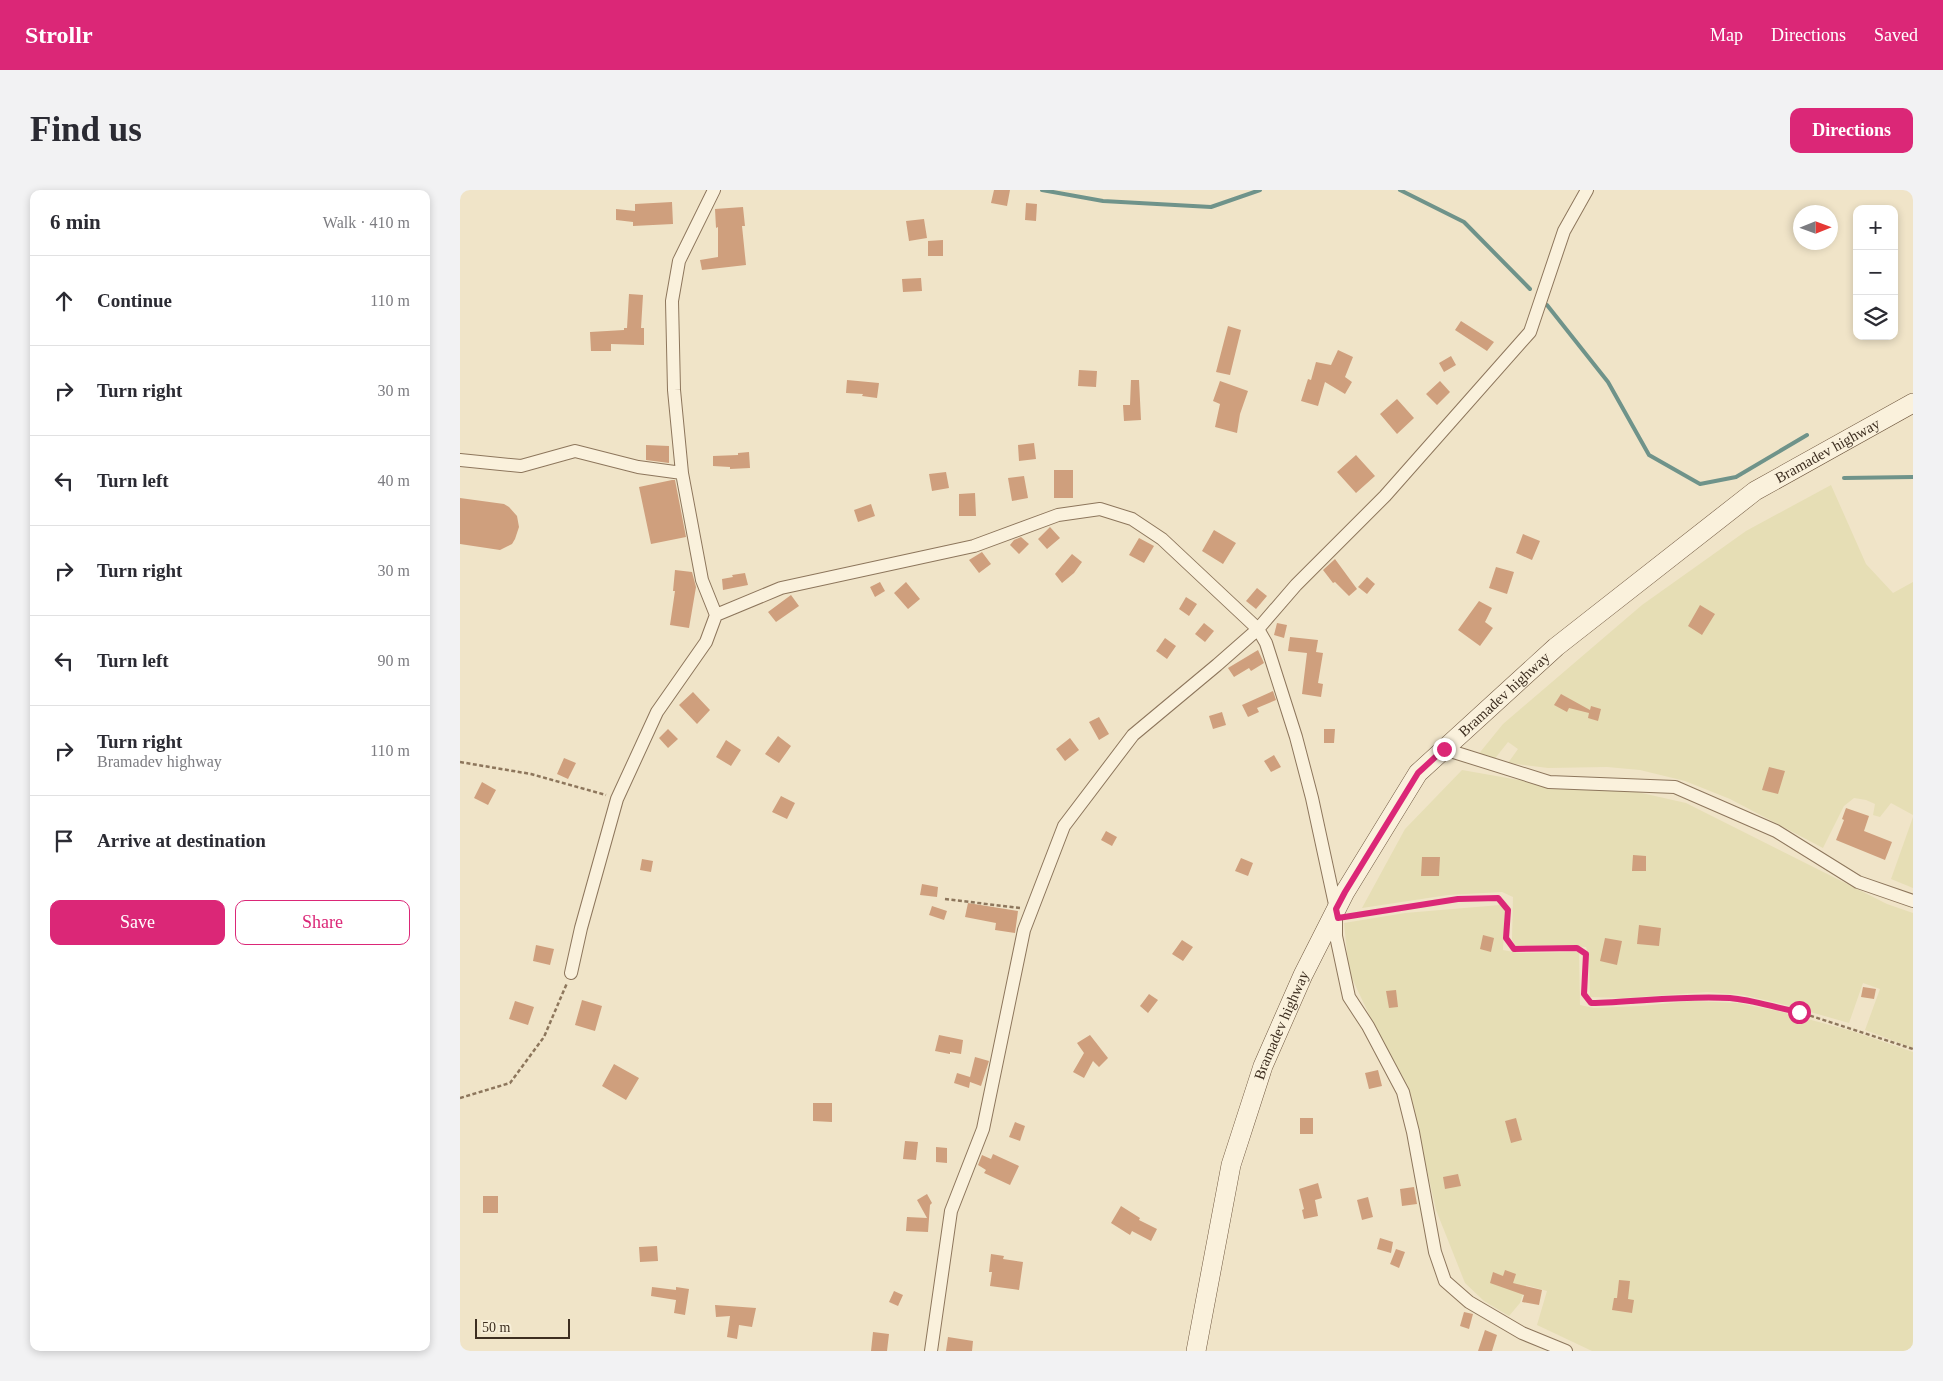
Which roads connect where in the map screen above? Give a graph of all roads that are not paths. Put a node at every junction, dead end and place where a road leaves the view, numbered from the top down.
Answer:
1 (714, 190) edge
2 (1586, 190) edge
3 (1913, 403) edge
4 (460, 460) edge
5 (682, 473) junction
6 (716, 614) junction
7 (1258, 629) junction
8 (1444, 749) junction
9 (1913, 901) edge
10 (1337, 914) junction
11 (572, 973) road end
12 (931, 1351) edge
13 (1196, 1351) edge
14 (1566, 1351) edge

1 - 5 street
2 - 7 street
3 - 8 street, Bramadev highway
4 - 5 street
5 - 6 street
6 - 7 street
6 - 11 street
7 - 10 street
7 - 12 street
8 - 9 street
8 - 10 street, Bramadev highway
10 - 13 street, Bramadev highway
10 - 14 street

